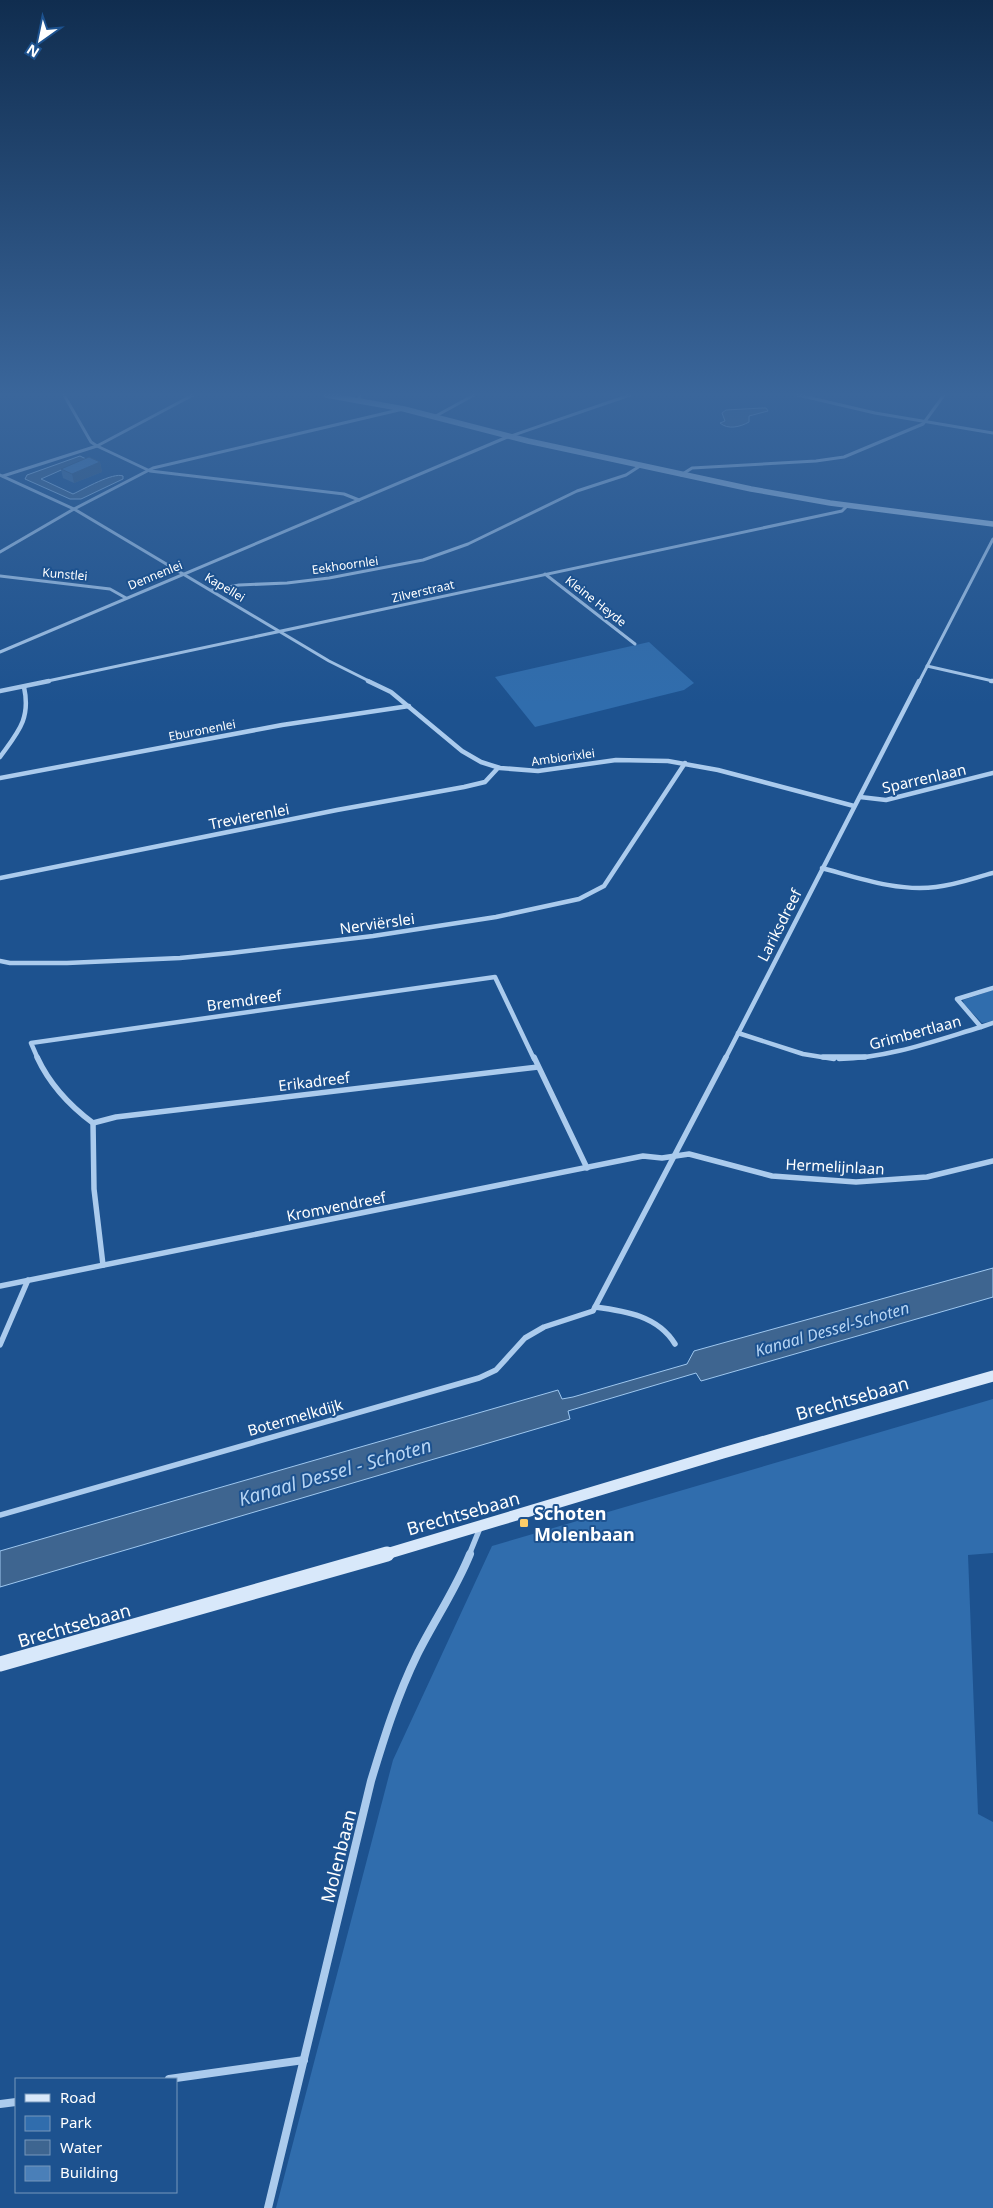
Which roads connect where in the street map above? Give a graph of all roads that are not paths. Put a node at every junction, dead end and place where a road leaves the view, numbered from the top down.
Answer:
1 (50, 498) edge
2 (96, 498) edge
3 (354, 498) edge
4 (364, 498) edge
5 (564, 498) edge
6 (806, 498) edge
7 (359, 500) junction
8 (848, 505) junction
9 (74, 509) junction
10 (993, 524) edge
11 (993, 539) edge
12 (0, 552) edge
13 (185, 574) junction
14 (545, 574) junction
15 (0, 576) edge
16 (212, 590) junction
17 (126, 598) junction
18 (280, 632) junction
19 (635, 644) dead end
20 (0, 652) edge
21 (927, 666) junction
22 (993, 681) edge
23 (24, 687) junction
24 (0, 691) edge
25 (408, 706) junction
26 (0, 757) edge
27 (685, 763) junction
28 (497, 769) junction
29 (993, 773) edge
30 (0, 778) edge
31 (860, 797) junction
32 (854, 806) junction
33 (822, 868) junction
34 (993, 873) edge
35 (0, 878) edge
36 (0, 960) edge
37 (993, 988) edge
38 (993, 1023) edge
39 (981, 1027) junction
40 (738, 1033) junction
41 (538, 1067) junction
42 (93, 1122) junction
43 (676, 1155) junction
44 (993, 1161) edge
45 (588, 1168) junction
46 (103, 1265) junction
47 (28, 1280) junction
48 (0, 1286) edge
49 (595, 1307) junction
50 (675, 1344) dead end
51 (0, 1345) edge
52 (993, 1376) edge
53 (0, 1515) edge
54 (480, 1527) junction
55 (0, 1664) edge
56 (304, 2060) junction
57 (176, 2078) edge
58 (15, 2102) edge
59 (0, 2104) edge
60 (268, 2208) edge

1 - 9 street, Kapellei
2 - 9 street
3 - 7 street
4 - 7 street, Dennenlei
5 - 16 street, Eekhoornlei
6 - 8 street
7 - 13 street, Dennenlei
8 - 10 street
8 - 14 street, Zilverstraat
9 - 12 street
9 - 13 street, Kapellei
11 - 21 street, Lariksdreef
13 - 16 street, Kapellei
13 - 17 street, Dennenlei
14 - 18 street, Zilverstraat
14 - 19 street, Kleine Heyde
15 - 17 street, Kunstlei
16 - 18 street, Kapellei
17 - 20 street, Dennenlei
18 - 23 street, Zilverstraat
18 - 25 street, Ambiorixlei
21 - 22 street
21 - 31 street, Lariksdreef
23 - 24 street, Zilverstraat
23 - 26 street
25 - 28 street, Ambiorixlei
25 - 30 street, Eburonenlei
27 - 28 street, Ambiorixlei
27 - 32 street, Ambiorixlei
27 - 36 street, Nerviërslei
28 - 35 street, Trevierenlei
29 - 31 street, Sparrenlaan
31 - 32 street, Lariksdreef
32 - 33 street, Lariksdreef
33 - 34 street
33 - 40 street, Lariksdreef
37 - 39 street, Grimbertlaan
38 - 39 street, Grimbertlaan
39 - 40 street, Grimbertlaan
40 - 43 street, Lariksdreef
41 - 42 street, Erikadreef
41 - 42 street, Bremdreef
41 - 45 street, Bremdreef
42 - 46 street
43 - 44 street, Hermelijnlaan
43 - 45 street, Kromvendreef
43 - 49 street, Lariksdreef
45 - 46 street, Kromvendreef
46 - 47 street, Kromvendreef
47 - 48 street, Kromvendreef
47 - 51 street
49 - 50 street
49 - 53 street, Botermelkdijk
52 - 54 main road, Brechtsebaan
54 - 55 main road, Brechtsebaan
54 - 56 street, Molenbaan
56 - 57 street
56 - 60 street, Molenbaan
58 - 59 street

